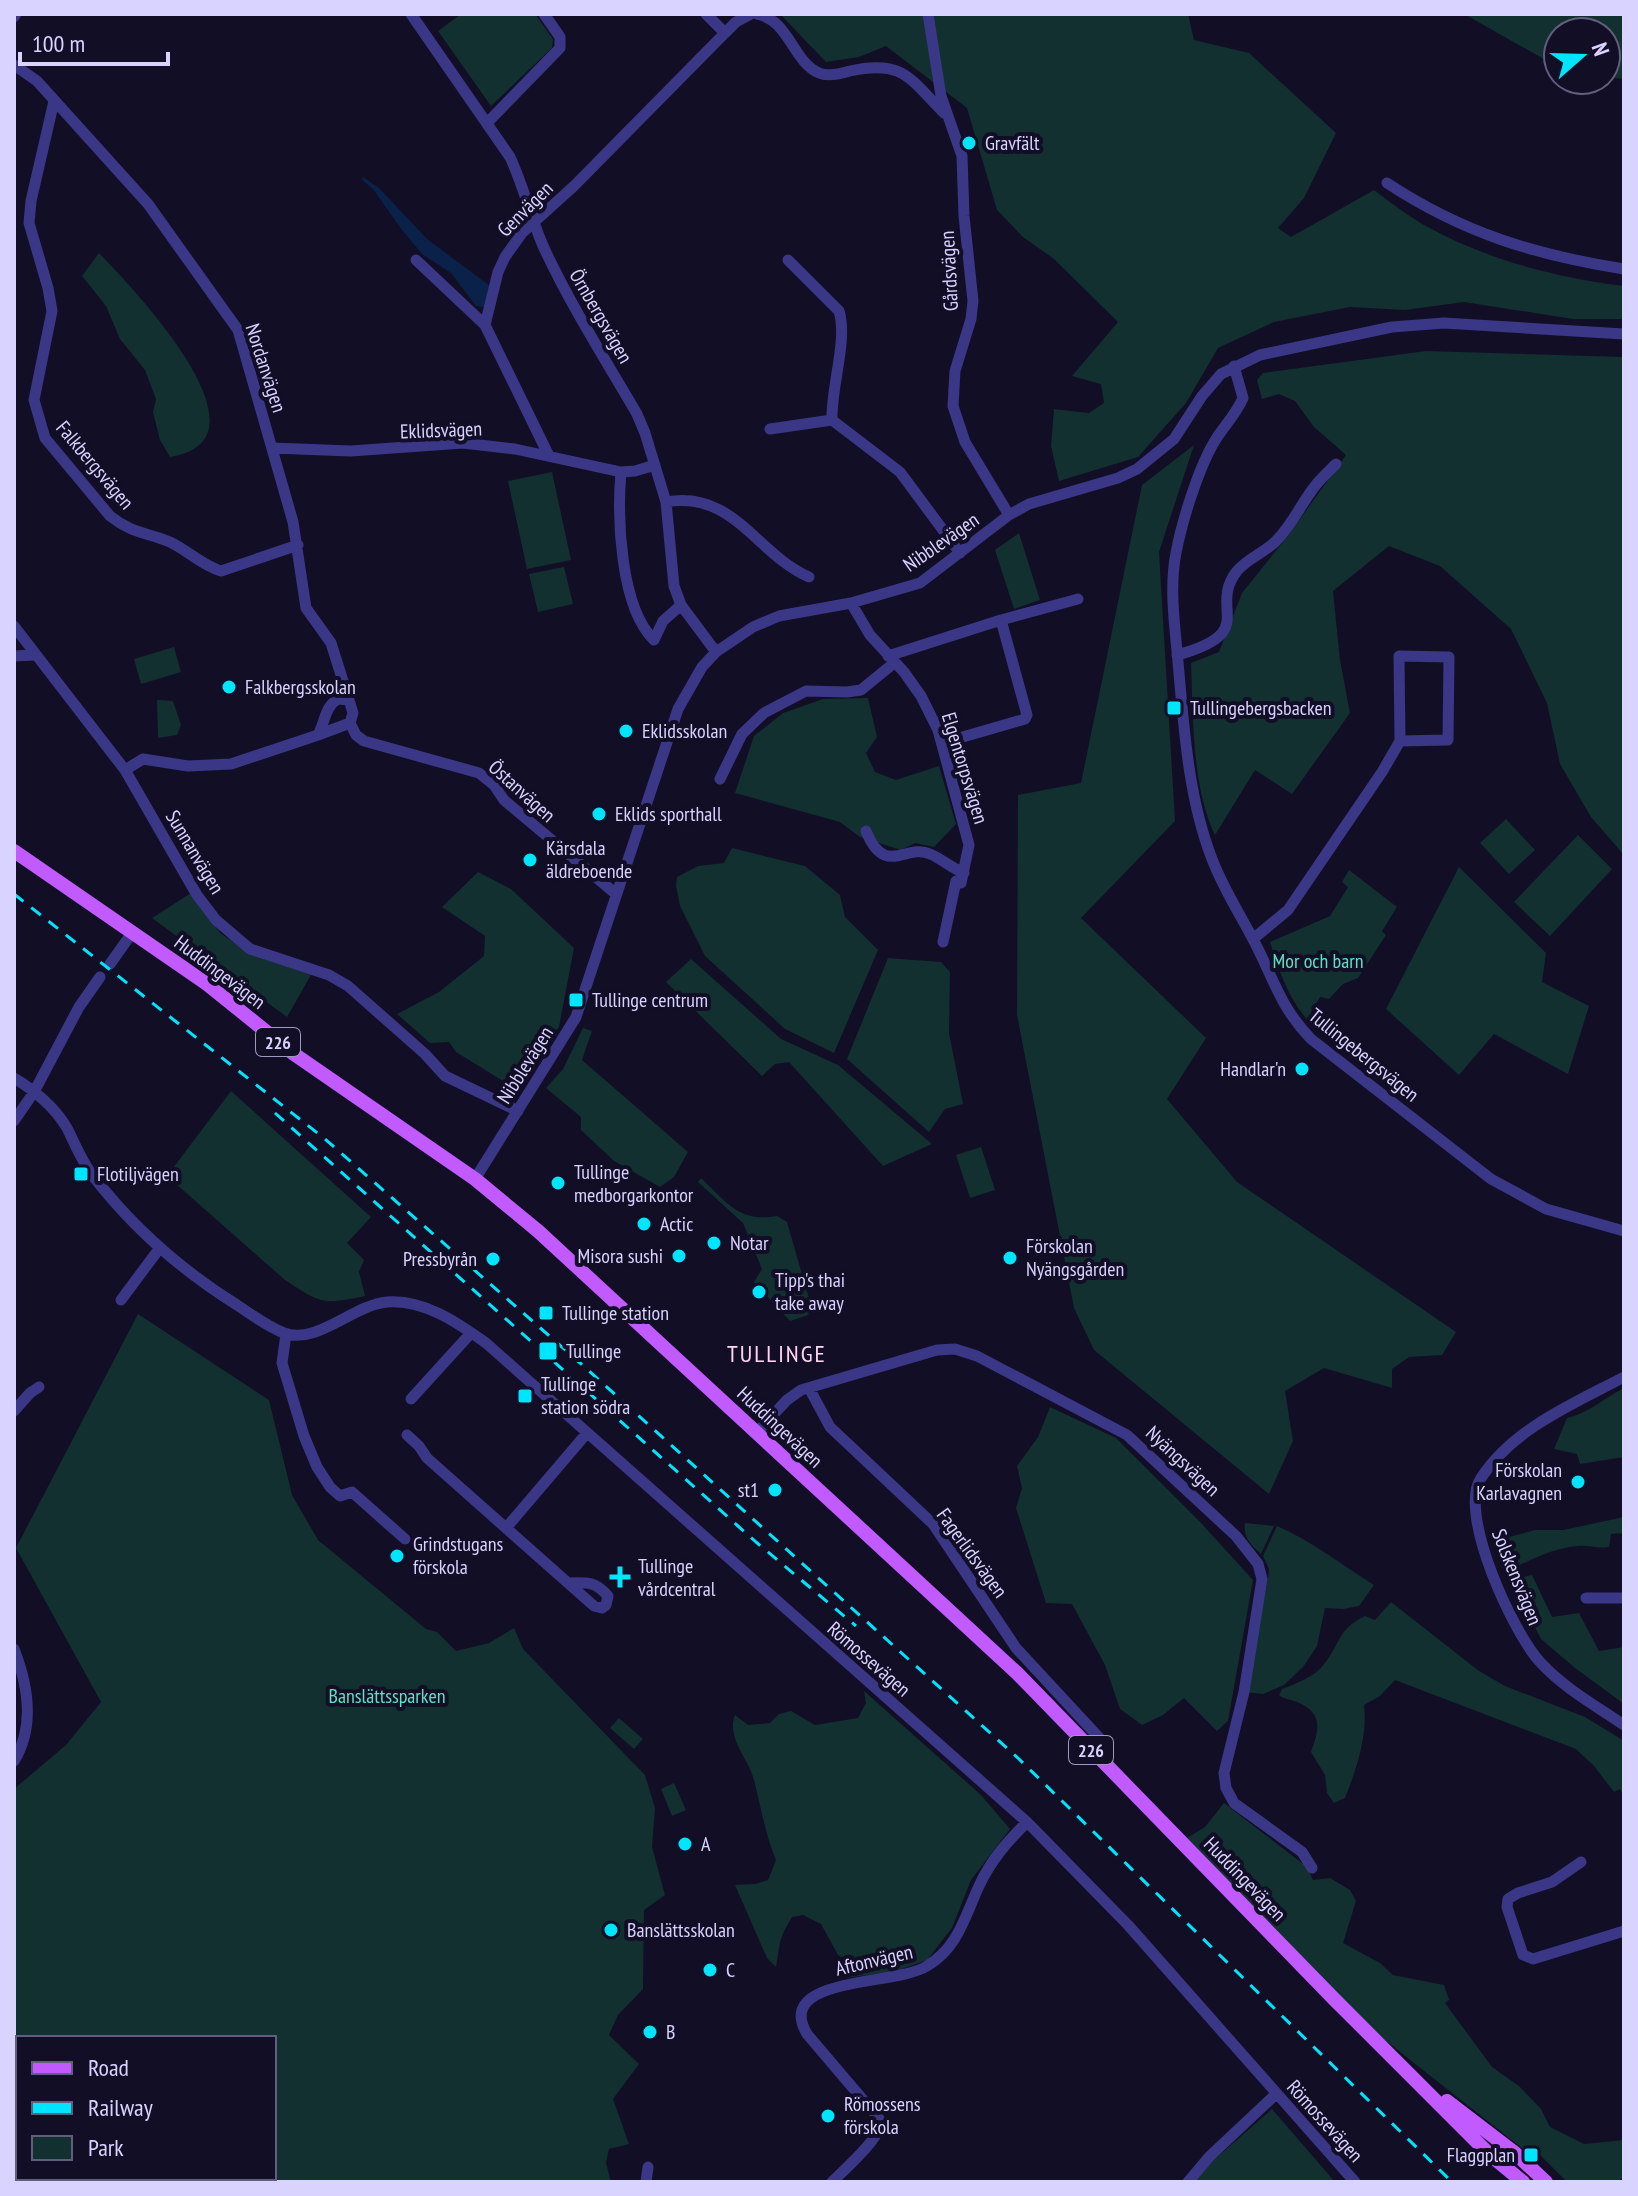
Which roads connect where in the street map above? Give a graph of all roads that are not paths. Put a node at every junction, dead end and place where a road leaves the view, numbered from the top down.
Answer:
1 (411, 14) edge
2 (544, 14) edge
3 (706, 14) edge
4 (754, 14) edge
5 (928, 14) edge
6 (725, 33) junction
7 (14, 65) edge
8 (54, 101) junction
9 (946, 115) junction
10 (488, 122) junction
11 (1387, 183) dead end
12 (534, 223) junction
13 (416, 260) dead end
14 (788, 260) dead end
15 (1624, 269) edge
16 (485, 325) junction
17 (1624, 334) edge
18 (1234, 366) junction
19 (832, 420) junction
20 (770, 429) dead end
21 (272, 448) junction
22 (549, 456) junction
23 (1336, 464) dead end
24 (655, 465) junction
25 (621, 472) junction
26 (666, 502) junction
27 (1009, 515) junction
28 (298, 545) junction
29 (960, 553) junction
30 (809, 577) dead end
31 (1078, 599) dead end
32 (851, 603) junction
33 (681, 605) junction
34 (1001, 620) junction
35 (14, 626) edge
36 (716, 652) junction
37 (36, 655) junction
38 (1177, 655) junction
39 (14, 656) edge
40 (891, 659) junction
41 (349, 700) junction
42 (350, 723) junction
43 (318, 735) junction
44 (1400, 741) junction
45 (942, 743) junction
46 (125, 770) junction
47 (720, 779) dead end
48 (866, 831) dead end
49 (14, 851) edge
50 (964, 873) junction
51 (616, 894) junction
52 (132, 933) junction
53 (1253, 939) junction
54 (943, 942) dead end
55 (110, 964) dead end
56 (100, 977) dead end
57 (14, 1078) edge
58 (34, 1092) junction
59 (518, 1111) junction
60 (14, 1121) edge
61 (475, 1179) junction
62 (1624, 1231) edge
63 (159, 1249) junction
64 (121, 1300) dead end
65 (471, 1333) junction
66 (286, 1334) junction
67 (1624, 1377) edge
68 (39, 1387) dead end
69 (809, 1388) junction
70 (411, 1399) dead end
71 (14, 1411) edge
72 (757, 1432) junction
73 (587, 1433) junction
74 (407, 1435) dead end
75 (506, 1528) junction
76 (405, 1539) dead end
77 (570, 1583) dead end
78 (1586, 1598) dead end
79 (1624, 1598) edge
80 (14, 1649) edge
81 (1624, 1725) edge
82 (1104, 1743) dead end
83 (14, 1761) edge
84 (1027, 1822) junction
85 (1581, 1862) dead end
86 (1312, 1868) dead end
87 (1624, 1931) edge
88 (1415, 2078) junction
89 (1276, 2094) junction
90 (881, 2121) junction
91 (894, 2132) dead end
92 (648, 2167) dead end
93 (646, 2182) edge
94 (832, 2182) edge
95 (1188, 2182) edge
96 (1355, 2182) edge
97 (1523, 2182) edge
98 (1546, 2182) edge

1 - 10 street, Örnbergsvägen
2 - 10 street
3 - 6 street
4 - 6 street
4 - 9 street
5 - 9 street, Gårdsvägen
6 - 12 street, Genvägen
7 - 8 street, Nordanvägen
8 - 21 street, Nordanvägen
8 - 28 street, Falkbergsvägen
9 - 27 street, Gårdsvägen
10 - 12 street, Örnbergsvägen
11 - 15 street
12 - 16 street, Genvägen
12 - 24 street, Örnbergsvägen
13 - 16 street
14 - 19 street
16 - 22 street
17 - 18 street, Nibblevägen
18 - 27 street, Nibblevägen
18 - 38 street, Tullingebergsvägen
19 - 20 street
19 - 29 street
21 - 22 street, Eklidsvägen
21 - 28 street, Nordanvägen
22 - 25 street, Eklidsvägen
23 - 38 street
24 - 25 street, Eklidsvägen
24 - 26 street, Örnbergsvägen
25 - 33 street
26 - 30 street
26 - 33 street, Örnbergsvägen
27 - 29 street, Nibblevägen
28 - 41 street, Nordanvägen
29 - 32 street, Nibblevägen
31 - 34 street
32 - 36 street, Nibblevägen
32 - 40 street, Elgentorpsvägen
33 - 36 street, Örnbergsvägen
34 - 40 street
34 - 45 street
35 - 37 street, Sunnanvägen
36 - 51 street, Nibblevägen
37 - 39 street
37 - 46 street, Sunnanvägen
38 - 53 street, Tullingebergsvägen
40 - 45 street, Elgentorpsvägen
40 - 47 street
41 - 42 street
41 - 43 street
42 - 43 street
42 - 51 street, Östanvägen
43 - 46 street
44 - 44 street
44 - 53 street
45 - 50 street, Elgentorpsvägen
46 - 59 street, Sunnanvägen
48 - 50 street
49 - 52 main road, Huddingevägen / 226
50 - 54 street, Elgentorpsvägen
51 - 59 street, Nibblevägen
52 - 55 street
52 - 61 main road, Huddingevägen / 226
53 - 62 street, Tullingebergsvägen
56 - 58 street
57 - 58 street
58 - 60 street
58 - 63 street
59 - 61 street, Nibblevägen
61 - 72 main road, Huddingevägen / 226
63 - 64 street
63 - 66 street
65 - 66 street, Römossevägen
65 - 70 street
65 - 73 street, Römossevägen
66 - 76 street
67 - 81 street, Solskensvägen
68 - 71 street
69 - 72 street, Nyängsvägen
69 - 82 street, Fagerlidsvägen
69 - 86 street, Nyängsvägen
72 - 88 main road, Huddingevägen / 226
73 - 75 street
73 - 84 street, Römossevägen
74 - 75 street
75 - 77 street
78 - 79 street
80 - 83 street
84 - 89 street, Römossevägen
84 - 90 street, Aftonvägen
85 - 87 street
88 - 97 main road, Huddingevägen / 226
88 - 98 main road, Huddingevägen / 226
89 - 95 street
89 - 96 street, Römossevägen
90 - 91 street, Aftonvägen
90 - 94 street
92 - 93 street

